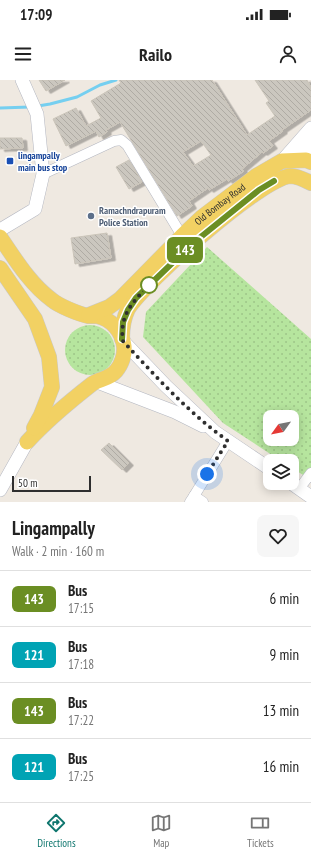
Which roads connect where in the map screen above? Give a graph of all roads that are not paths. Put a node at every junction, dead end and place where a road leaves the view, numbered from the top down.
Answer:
1 (23, 83) edge
2 (311, 128) edge
3 (311, 142) edge
4 (282, 161) junction
5 (304, 161) edge
6 (43, 174) junction
7 (311, 183) edge
8 (0, 230) edge
9 (182, 236) junction
10 (0, 237) edge
11 (0, 268) edge
12 (87, 316) junction
13 (123, 340) junction
14 (97, 382) junction
15 (215, 432) junction
16 (228, 441) junction
17 (26, 442) junction
18 (263, 464) edge
19 (311, 473) edge
20 (299, 483) edge
21 (1, 486) edge
22 (299, 489) edge
23 (311, 497) edge
24 (192, 499) edge
25 (203, 502) edge

1 - 6 street
2 - 4 street
3 - 5 street
4 - 5 main road
4 - 9 main road, Old Bombay Road
6 - 8 street
6 - 9 street
7 - 13 main road, Old Bombay Road
9 - 12 main road, Old Bombay Road
10 - 12 main road
11 - 17 main road
12 - 13 main road
13 - 14 main road, Old Bombay Road
13 - 15 street
14 - 15 street
14 - 17 main road, Old Bombay Road
15 - 16 street
16 - 18 street
16 - 24 street
17 - 21 street
19 - 20 street
22 - 23 street
24 - 25 street

